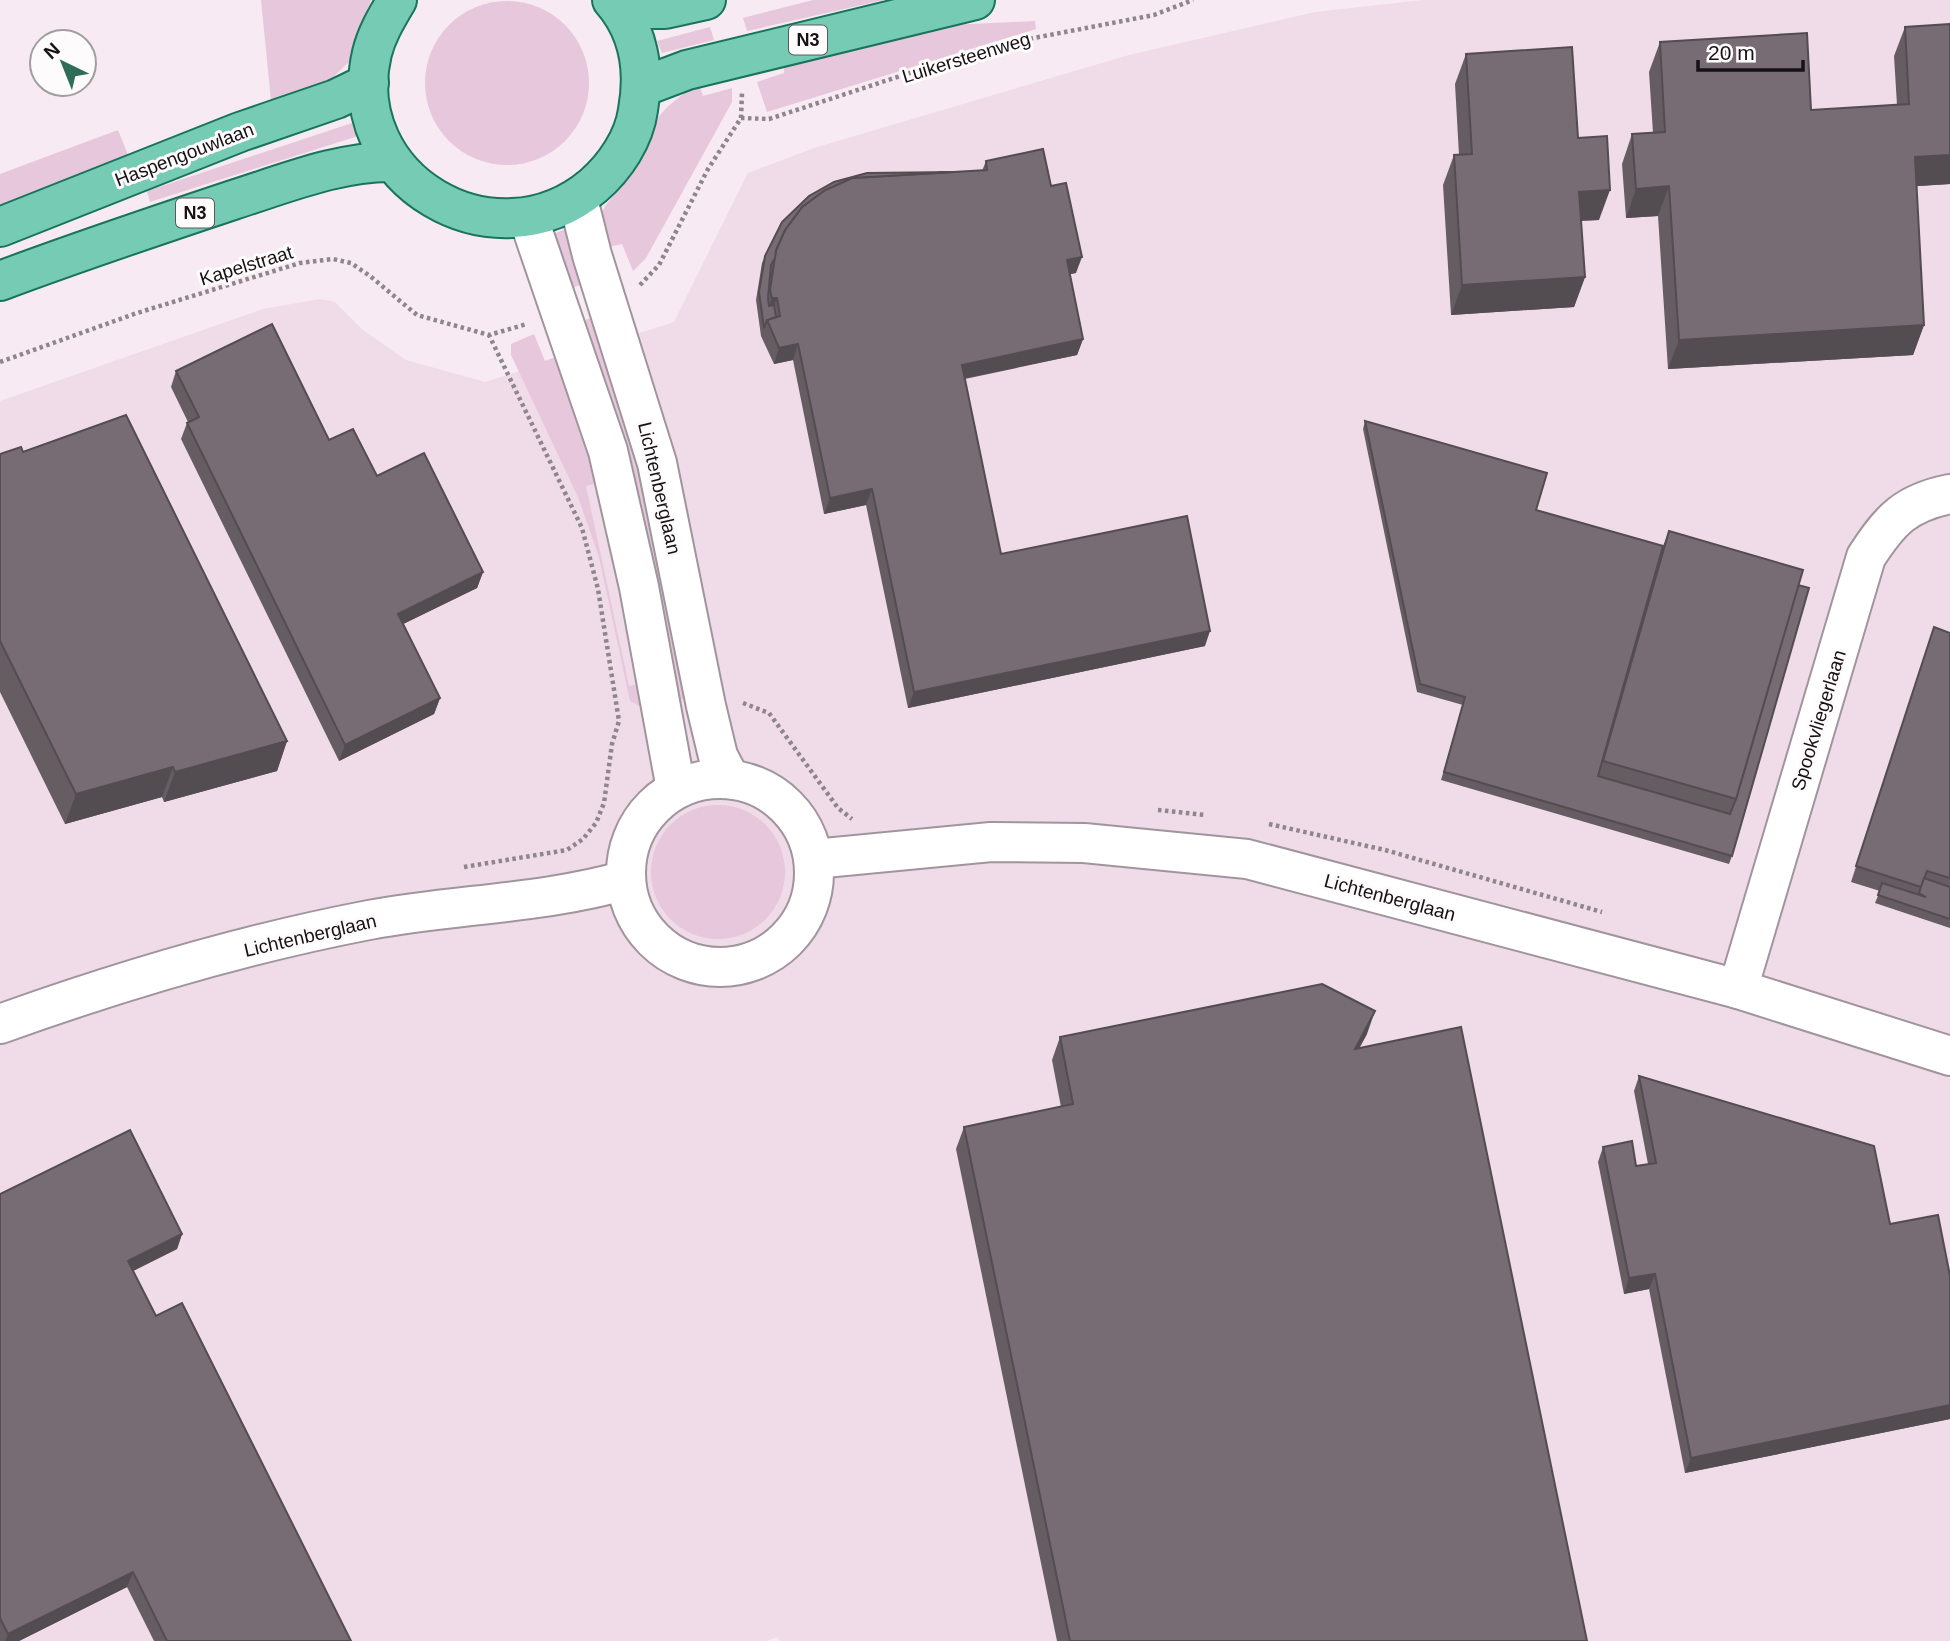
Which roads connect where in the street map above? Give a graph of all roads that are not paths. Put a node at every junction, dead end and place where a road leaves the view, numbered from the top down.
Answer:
1 (397, 0) edge
2 (706, 0) edge
3 (975, 0) edge
4 (616, 5) edge
5 (369, 83) junction
6 (642, 87) junction
7 (393, 162) junction
8 (578, 199) junction
9 (528, 217) junction
10 (0, 227) edge
11 (0, 281) edge
12 (1950, 494) edge
13 (730, 779) junction
14 (676, 789) junction
15 (814, 859) junction
16 (626, 880) junction
17 (1738, 989) junction
18 (0, 1024) edge
19 (1950, 1056) edge

1 - 5 main road
2 - 4 main road
3 - 6 main road, N3
4 - 6 main road
5 - 7 main road
5 - 10 main road, Haspengouwlaan
6 - 8 main road
7 - 9 main road
7 - 11 main road, N3
8 - 9 main road
8 - 13 street, Lichtenberglaan
9 - 14 street
12 - 17 street, Spookvliegerlaan
13 - 14 street
13 - 15 street
14 - 16 street
15 - 16 street
15 - 17 street, Lichtenberglaan
16 - 18 street, Lichtenberglaan
17 - 19 street, Lichtenberglaan

